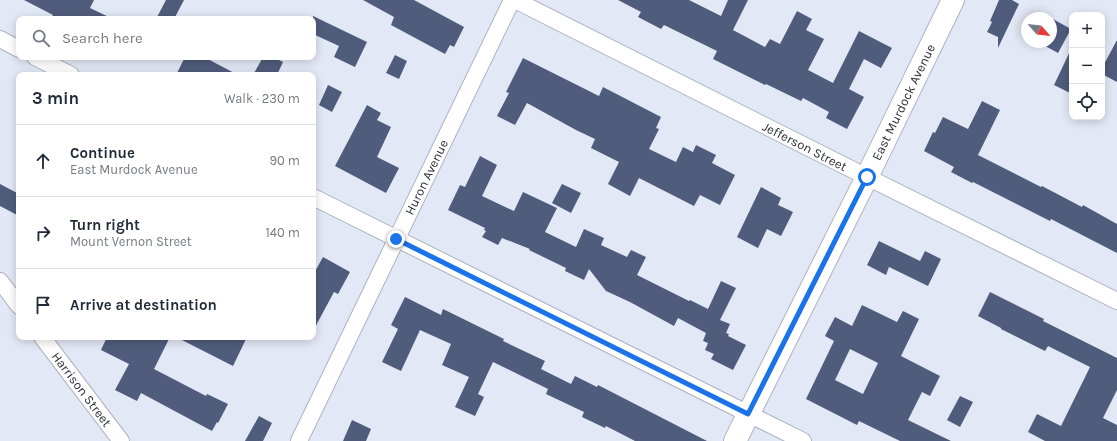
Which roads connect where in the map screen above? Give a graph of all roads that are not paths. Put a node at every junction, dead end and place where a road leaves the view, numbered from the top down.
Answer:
1 (514, 0) edge
2 (953, 0) edge
3 (0, 39) edge
4 (16, 47) edge
5 (41, 60) edge
6 (65, 72) edge
7 (867, 177) junction
8 (316, 199) edge
9 (396, 239) junction
10 (0, 281) edge
11 (1117, 301) edge
12 (16, 302) edge
13 (44, 340) edge
14 (748, 414) junction
15 (121, 441) edge
16 (299, 441) edge
17 (735, 441) edge
18 (803, 441) edge

1 - 7 street, Jefferson Street
1 - 9 street, Huron Avenue
2 - 7 main road, East Murdock Avenue
3 - 4 street
5 - 6 street
7 - 11 street, Jefferson Street
7 - 14 main road, East Murdock Avenue
8 - 9 street
9 - 14 street
9 - 16 street, Huron Avenue
10 - 12 street
13 - 15 street, Harrison Street
14 - 17 main road, East Murdock Avenue
14 - 18 street

